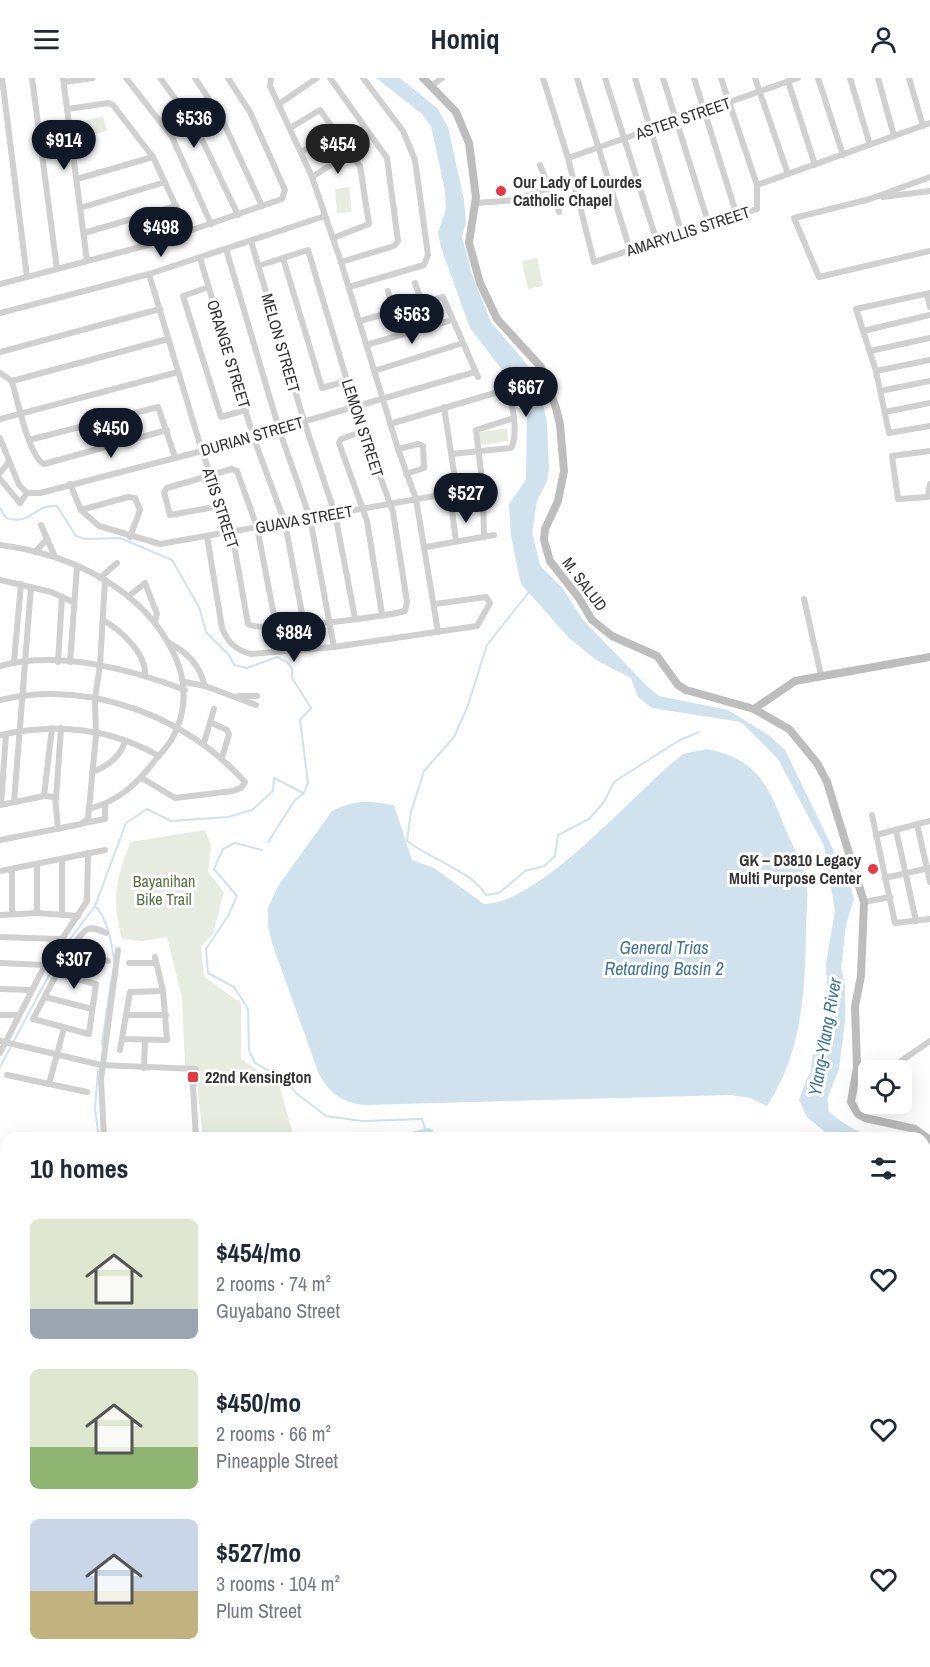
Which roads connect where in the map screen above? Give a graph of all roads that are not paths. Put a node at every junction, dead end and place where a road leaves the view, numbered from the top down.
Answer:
1 (2, 78) edge
2 (32, 78) edge
3 (93, 78) edge
4 (126, 78) edge
5 (160, 78) edge
6 (195, 78) edge
7 (228, 78) edge
8 (317, 78) edge
9 (330, 78) edge
10 (363, 78) edge
11 (423, 78) edge
12 (442, 78) edge
13 (543, 78) edge
14 (577, 78) edge
15 (604, 78) edge
16 (635, 78) edge
17 (663, 78) edge
18 (694, 78) edge
19 (721, 78) edge
20 (755, 78) edge
21 (818, 78) edge
22 (850, 78) edge
23 (878, 78) edge
24 (909, 78) edge
25 (270, 79) edge
26 (794, 79) edge
27 (64, 80) edge
28 (431, 86) junction
29 (760, 91) junction
30 (728, 102) junction
31 (279, 104) junction
32 (68, 109) junction
33 (705, 110) junction
34 (676, 120) junction
35 (927, 125) edge
36 (290, 128) junction
37 (650, 129) junction
38 (894, 136) junction
39 (622, 139) junction
40 (72, 140) junction
41 (322, 140) dead end
42 (41, 144) junction
43 (870, 145) junction
44 (599, 147) junction
45 (301, 152) junction
46 (351, 152) junction
47 (843, 155) junction
48 (153, 157) junction
49 (568, 158) junction
50 (540, 165) dead end
51 (814, 165) junction
52 (788, 174) junction
53 (312, 177) junction
54 (930, 177) edge
55 (77, 179) junction
56 (165, 182) junction
57 (756, 185) junction
58 (549, 188) junction
59 (930, 191) edge
60 (870, 199) junction
61 (476, 202) junction
62 (176, 206) junction
63 (262, 206) junction
64 (80, 208) junction
65 (559, 212) dead end
66 (238, 215) junction
67 (325, 216) junction
68 (737, 216) junction
69 (795, 218) junction
70 (786, 221) dead end
71 (211, 224) junction
72 (709, 225) junction
73 (188, 232) junction
74 (84, 233) junction
75 (682, 234) junction
76 (333, 238) junction
77 (251, 241) junction
78 (657, 242) junction
79 (226, 249) junction
80 (630, 250) junction
81 (930, 251) edge
82 (200, 258) junction
83 (283, 258) junction
84 (87, 261) junction
85 (341, 262) junction
86 (258, 266) junction
87 (57, 269) junction
88 (149, 274) junction
89 (27, 277) junction
90 (415, 283) dead end
91 (0, 284) edge
92 (209, 287) junction
93 (349, 287) junction
94 (388, 291) dead end
95 (929, 294) edge
96 (422, 303) junction
97 (930, 307) edge
98 (159, 309) junction
99 (393, 311) junction
100 (0, 313) edge
101 (930, 315) edge
102 (452, 320) junction
103 (360, 321) junction
104 (863, 331) junction
105 (930, 338) edge
106 (168, 339) junction
107 (464, 343) junction
108 (366, 345) junction
109 (870, 351) junction
110 (0, 352) edge
111 (930, 360) edge
112 (374, 371) junction
113 (876, 371) junction
114 (178, 372) junction
115 (0, 373) edge
116 (12, 381) junction
117 (347, 381) junction
118 (930, 381) edge
119 (880, 392) junction
120 (382, 398) junction
121 (930, 403) edge
122 (356, 406) junction
123 (444, 407) junction
124 (246, 410) junction
125 (885, 412) junction
126 (21, 413) junction
127 (514, 418) junction
128 (0, 419) edge
129 (304, 421) junction
130 (390, 424) junction
131 (930, 426) edge
132 (279, 429) junction
133 (167, 430) junction
134 (364, 431) junction
135 (253, 436) junction
136 (0, 438) edge
137 (29, 440) junction
138 (398, 449) junction
139 (202, 451) junction
140 (479, 451) junction
141 (930, 451) edge
142 (451, 454) junction
143 (175, 457) junction
144 (8, 463) junction
145 (0, 473) edge
146 (406, 474) junction
147 (211, 478) junction
148 (0, 479) edge
149 (70, 484) junction
150 (930, 484) edge
151 (492, 486) dead end
152 (483, 488) junction
153 (457, 492) junction
154 (27, 493) junction
155 (417, 499) junction
156 (389, 504) junction
157 (220, 506) junction
158 (362, 509) junction
159 (81, 510) junction
160 (452, 510) dead end
161 (335, 514) junction
162 (309, 518) junction
163 (285, 523) junction
164 (41, 525) dead end
165 (257, 528) junction
166 (230, 532) junction
167 (494, 535) dead end
168 (207, 536) junction
169 (130, 537) junction
170 (484, 537) junction
171 (47, 539) junction
172 (456, 541) junction
173 (0, 545) edge
174 (426, 547) junction
175 (35, 552) junction
176 (55, 557) junction
177 (117, 563) dead end
178 (77, 567) junction
179 (102, 579) junction
180 (0, 580) edge
181 (21, 584) junction
182 (31, 587) junction
183 (129, 596) junction
184 (62, 597) junction
185 (804, 599) dead end
186 (74, 602) junction
187 (435, 604) junction
188 (407, 609) joint
189 (382, 614) junction
190 (355, 618) junction
191 (103, 620) junction
192 (155, 621) junction
193 (329, 622) junction
194 (304, 624) junction
195 (276, 626) junction
196 (438, 632) junction
197 (168, 642) junction
198 (334, 647) junction
199 (930, 657) edge
200 (14, 662) junction
201 (25, 662) junction
202 (58, 662) junction
203 (70, 662) junction
204 (100, 664) junction
205 (0, 666) edge
206 (145, 675) junction
207 (821, 675) junction
208 (185, 682) junction
209 (205, 686) junction
210 (185, 690) junction
211 (21, 696) junction
212 (236, 696) junction
213 (257, 696) dead end
214 (95, 698) junction
215 (0, 700) edge
216 (256, 705) dead end
217 (214, 709) dead end
218 (754, 709) junction
219 (210, 722) junction
220 (178, 727) junction
221 (52, 728) junction
222 (61, 728) junction
223 (19, 731) junction
224 (96, 732) junction
225 (3, 734) edge
226 (125, 741) junction
227 (204, 743) junction
228 (159, 756) junction
229 (222, 758) junction
230 (93, 772) junction
231 (142, 778) junction
232 (44, 796) junction
233 (56, 800) junction
234 (14, 802) junction
235 (105, 804) junction
236 (1, 805) edge
237 (89, 809) junction
238 (872, 815) dead end
239 (930, 821) edge
240 (83, 823) junction
241 (916, 824) junction
242 (58, 829) junction
243 (896, 830) junction
244 (876, 835) junction
245 (0, 840) edge
246 (105, 850) dead end
247 (88, 853) junction
248 (62, 859) junction
249 (37, 864) junction
250 (928, 868) edge
251 (12, 869) junction
252 (0, 871) edge
253 (906, 873) junction
254 (885, 878) junction
255 (930, 882) edge
256 (890, 897) junction
257 (864, 902) junction
258 (12, 913) junction
259 (37, 913) junction
260 (62, 914) junction
261 (1, 915) edge
262 (78, 916) junction
263 (930, 919) edge
264 (916, 921) junction
265 (106, 933) dead end
266 (0, 937) edge
267 (61, 939) junction
268 (118, 950) dead end
269 (70, 951) junction
270 (108, 961) dead end
271 (0, 963) edge
272 (129, 963) dead end
273 (45, 965) junction
274 (57, 974) junction
275 (0, 989) edge
276 (32, 990) junction
277 (163, 991) junction
278 (45, 997) junction
279 (92, 1009) junction
280 (0, 1015) edge
281 (19, 1015) junction
282 (126, 1015) junction
283 (166, 1016) junction
284 (64, 1028) junction
285 (122, 1039) junction
286 (146, 1040) junction
287 (930, 1041) edge
288 (5, 1042) edge
289 (120, 1050) dead end
290 (0, 1053) edge
291 (57, 1054) junction
292 (901, 1060) edge
293 (103, 1065) junction
294 (144, 1068) junction
295 (7, 1075) dead end
296 (49, 1084) junction
297 (87, 1092) dead end
298 (103, 1132) edge
299 (196, 1132) edge
300 (919, 1132) edge

1 - 89 street
2 - 42 street
3 - 27 street
4 - 71 street
5 - 66 street
6 - 63 street
7 - 63 street
8 - 31 street
9 - 85 street
10 - 93 street
11 - 28 street, M. SALUD
12 - 28 street
13 - 49 street
14 - 44 street
15 - 39 street
16 - 37 street
17 - 34 street
18 - 33 street
19 - 30 street
20 - 29 street
21 - 47 street
22 - 43 street
23 - 38 street
24 - 35 street
25 - 31 street
26 - 29 street, ASTER STREET
26 - 51 street
27 - 32 street
28 - 61 street, M. SALUD
29 - 30 street, ASTER STREET
29 - 52 street
30 - 33 street, ASTER STREET
30 - 57 street
31 - 36 street
32 - 40 street
32 - 48 street
33 - 34 street, ASTER STREET
33 - 68 street
34 - 37 street, ASTER STREET
34 - 72 street
35 - 38 street, AMARYLLIS STREET
36 - 45 street
36 - 46 street
37 - 39 street, ASTER STREET
37 - 75 street
38 - 43 street, AMARYLLIS STREET
39 - 44 street, ASTER STREET
39 - 78 street
40 - 42 street
40 - 55 street
41 - 45 street
42 - 87 street
43 - 47 street, AMARYLLIS STREET
44 - 49 street, ASTER STREET
44 - 80 street
45 - 53 street
46 - 53 street
46 - 76 street
47 - 51 street, AMARYLLIS STREET
48 - 55 street
48 - 56 street
49 - 80 street, AMARYLLIS STREET
50 - 58 street
51 - 52 street, AMARYLLIS STREET
52 - 57 street, AMARYLLIS STREET
53 - 67 street
54 - 60 street
55 - 64 street
56 - 62 street
56 - 64 street
57 - 68 street, AMARYLLIS STREET
58 - 61 street
58 - 65 street
59 - 60 street
60 - 69 street
61 - 218 street, M. SALUD
62 - 73 street
62 - 74 street
63 - 66 street
64 - 74 street
66 - 71 street
67 - 76 street
67 - 77 street
68 - 72 street, AMARYLLIS STREET
69 - 70 street
69 - 81 street
71 - 73 street
72 - 75 street, AMARYLLIS STREET
73 - 84 street
74 - 84 street
75 - 78 street, AMARYLLIS STREET
76 - 85 street
77 - 79 street
77 - 86 street, MELON STREET
78 - 80 street, AMARYLLIS STREET
79 - 82 street
79 - 132 street
82 - 88 street
82 - 92 street, ORANGE STREET
83 - 86 street
83 - 117 street
83 - 117 street, LEMON STREET
84 - 87 street
85 - 93 street
86 - 129 street, MELON STREET
87 - 89 street
88 - 98 street, ATIS STREET
88 - 100 street
89 - 91 street
90 - 96 street
92 - 124 street, ORANGE STREET
92 - 124 street
93 - 103 street
94 - 99 street
95 - 97 street
95 - 104 street
96 - 99 street
96 - 102 street, DURIAN STREET
98 - 106 street, ATIS STREET
98 - 110 street
99 - 103 street
101 - 104 street
102 - 107 street, DURIAN STREET
102 - 108 street
103 - 108 street
104 - 109 street
105 - 109 street
106 - 114 street, ATIS STREET
106 - 116 street
107 - 112 street
107 - 120 street, DURIAN STREET
108 - 112 street
109 - 113 street
111 - 113 street
112 - 120 street
113 - 119 street
114 - 126 street
114 - 139 street, ATIS STREET
115 - 116 street
116 - 126 street
117 - 122 street, LEMON STREET
118 - 119 street
119 - 125 street
120 - 122 street, DURIAN STREET
120 - 130 street
121 - 125 street
122 - 129 street, DURIAN STREET
122 - 134 street, LEMON STREET
123 - 127 street
123 - 130 street
123 - 142 street
124 - 135 street, ORANGE STREET
125 - 131 street
126 - 128 street
126 - 137 street
127 - 140 street
127 - 140 street
129 - 132 street, DURIAN STREET
129 - 161 street, MELON STREET
130 - 138 street
132 - 135 street, DURIAN STREET
132 - 162 street
133 - 137 street
133 - 137 street
133 - 143 street
134 - 156 street, LEMON STREET
134 - 158 street
135 - 139 street, DURIAN STREET
135 - 163 street, ORANGE STREET
136 - 144 street
138 - 146 street
138 - 146 street
139 - 143 street, DURIAN STREET
139 - 147 street, ATIS STREET
140 - 142 street
140 - 152 street
141 - 150 street
142 - 153 street
143 - 149 street, DURIAN STREET
144 - 145 street
144 - 154 street
146 - 155 street
147 - 157 street, ATIS STREET
147 - 157 street
147 - 165 street
148 - 154 street
149 - 154 street, DURIAN STREET
149 - 159 street, GUAVA STREET
151 - 152 street, GUAVA STREET
152 - 153 street, GUAVA STREET
152 - 170 street
153 - 155 street, GUAVA STREET
155 - 156 street, GUAVA STREET
155 - 174 street
156 - 158 street, GUAVA STREET
156 - 188 street, LEMON STREET
157 - 166 street, ATIS STREET
158 - 161 street, GUAVA STREET
158 - 189 street
159 - 169 street, GUAVA STREET
159 - 169 street
160 - 172 street
161 - 162 street, GUAVA STREET
161 - 190 street, MELON STREET
162 - 163 street, GUAVA STREET
162 - 193 street
163 - 165 street, GUAVA STREET
163 - 194 street, ORANGE STREET
164 - 171 street
165 - 166 street, GUAVA STREET
165 - 195 street
166 - 168 street, GUAVA STREET
166 - 195 street, ATIS STREET
167 - 170 street
168 - 169 street, GUAVA STREET
168 - 198 street
170 - 172 street
171 - 175 street
171 - 176 street
172 - 174 street
173 - 175 street
174 - 187 street
175 - 176 street
176 - 178 street
177 - 179 street
178 - 179 street
178 - 186 street
179 - 183 street
179 - 191 street
180 - 181 street
181 - 182 street
181 - 200 street
182 - 184 street
182 - 201 street
183 - 192 street
183 - 192 street
184 - 186 street
184 - 202 street
185 - 207 street
186 - 203 street
187 - 196 street
187 - 196 street
188 - 189 street, ATIS STREET
189 - 190 street, ATIS STREET
190 - 193 street, ATIS STREET
191 - 204 street
191 - 206 street
192 - 197 street
193 - 194 street, ATIS STREET
193 - 198 street
194 - 195 street, ATIS STREET
196 - 198 street
197 - 208 street
197 - 209 street
199 - 207 street
200 - 201 street
200 - 205 street
201 - 202 street
201 - 211 street
202 - 203 street
203 - 204 street
204 - 206 street
204 - 214 street
206 - 210 street
207 - 218 street
208 - 209 street
208 - 210 street
209 - 212 street
210 - 220 street
211 - 214 street
211 - 215 street
211 - 223 street
212 - 213 street
212 - 216 street
214 - 220 street
214 - 224 street
217 - 219 street
218 - 257 street, M. SALUD
219 - 227 street
219 - 229 street
220 - 227 street
220 - 228 street
221 - 222 street
221 - 223 street
221 - 232 street
222 - 224 street
222 - 233 street
223 - 225 street
223 - 234 street
224 - 226 street
224 - 230 street
225 - 236 street
226 - 228 street
226 - 230 street
227 - 229 street
228 - 231 street
229 - 231 street
230 - 237 street
231 - 235 street
232 - 233 street
232 - 234 street
233 - 242 street
234 - 236 street
235 - 237 street
235 - 240 street
237 - 240 street
238 - 244 street
239 - 241 street
240 - 242 street
241 - 243 street
241 - 250 street
242 - 245 street
243 - 244 street
243 - 253 street
244 - 254 street
246 - 247 street
247 - 248 street
247 - 262 street
248 - 249 street
248 - 260 street
249 - 251 street
249 - 259 street
250 - 253 street
250 - 255 street
251 - 252 street
251 - 258 street
253 - 254 street
253 - 264 street
254 - 256 street
256 - 257 street
256 - 264 street
257 - 300 street, M. SALUD
258 - 259 street
258 - 261 street
259 - 260 street
260 - 262 street
262 - 267 street
263 - 264 street
265 - 269 street
266 - 267 street
267 - 273 street
268 - 293 street
269 - 270 street
269 - 274 street
271 - 273 street
272 - 277 street
273 - 276 street
274 - 278 street
274 - 279 street
275 - 276 street
276 - 281 street
277 - 282 street
277 - 283 street
278 - 279 street
278 - 284 street
279 - 284 street
280 - 281 street
281 - 288 street
282 - 283 street
282 - 285 street
283 - 286 street
284 - 291 street
285 - 286 street
285 - 289 street
286 - 294 street
287 - 292 street
288 - 290 street
288 - 291 street
291 - 293 street
291 - 296 street
293 - 294 street
293 - 298 street
294 - 299 street
295 - 296 street
296 - 297 street

